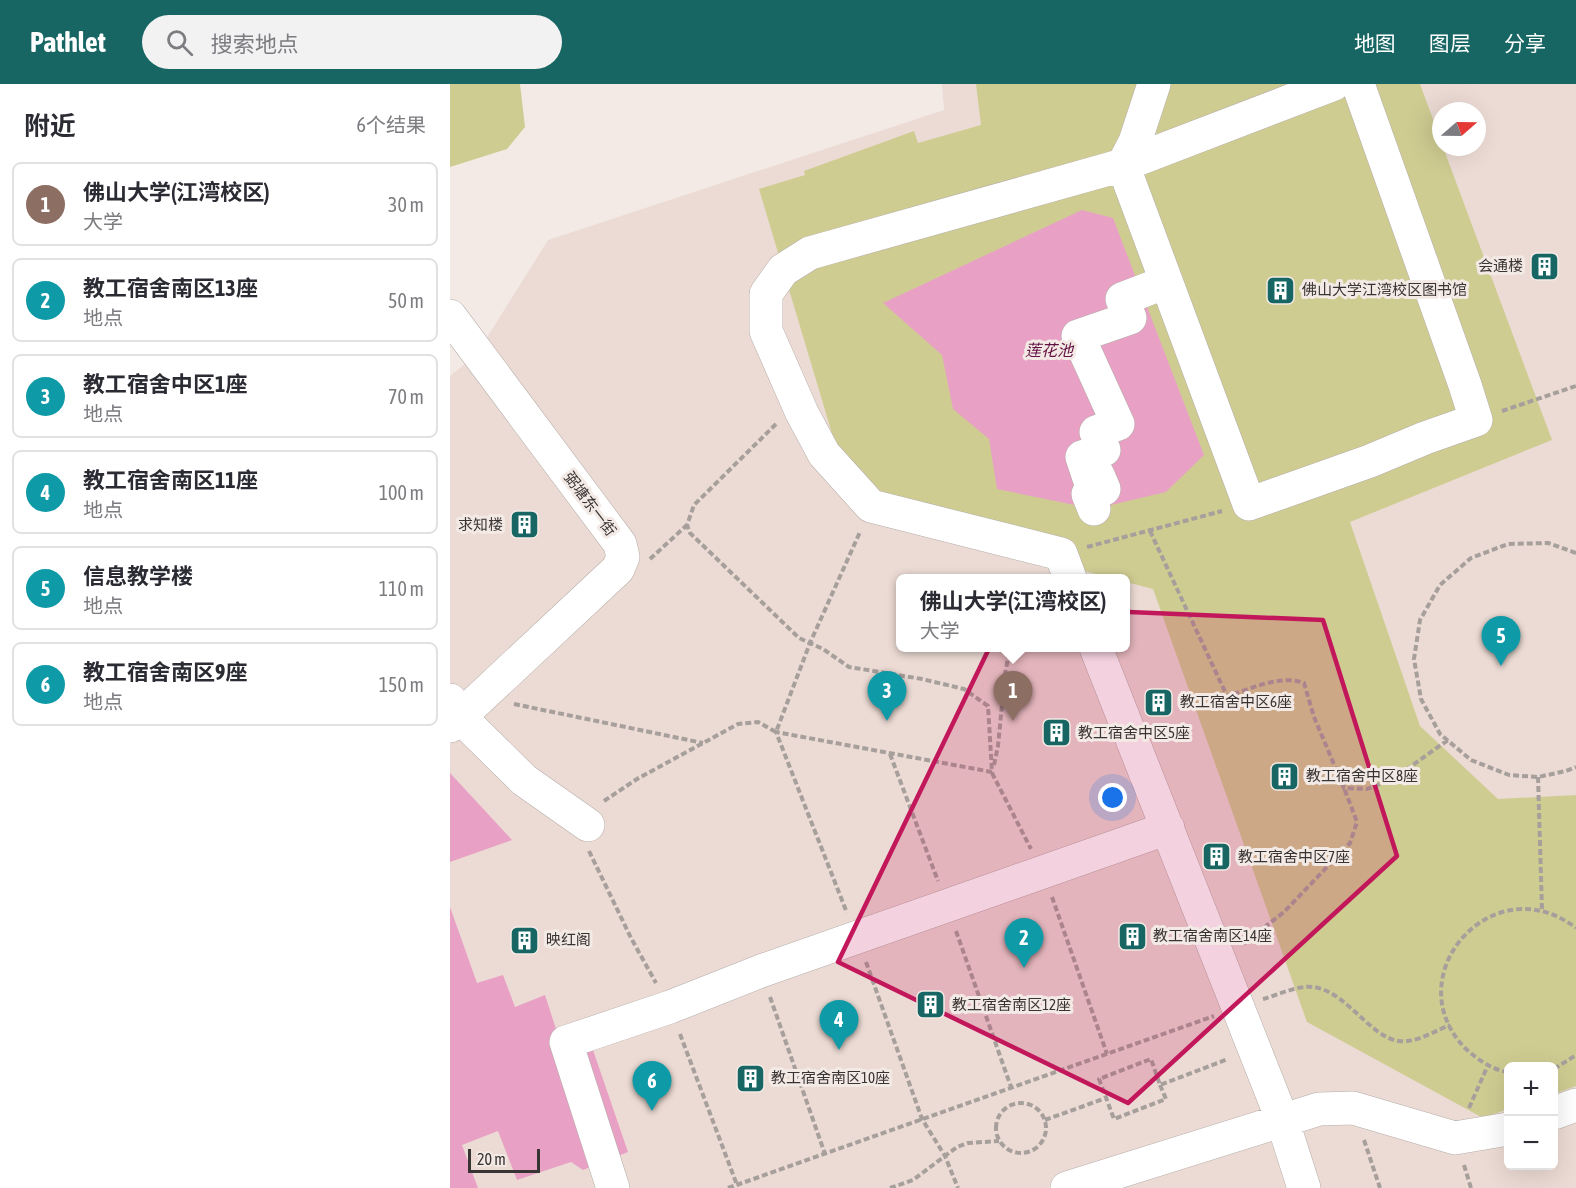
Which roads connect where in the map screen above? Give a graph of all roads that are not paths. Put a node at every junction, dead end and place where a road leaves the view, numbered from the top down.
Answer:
1 (1154, 84) edge
2 (1334, 84) edge
3 (1358, 84) edge
4 (1123, 165) junction
5 (1166, 282) junction
6 (450, 316) edge
7 (1094, 509) dead end
8 (1065, 566) edge
9 (1098, 652) edge
10 (453, 714) edge
11 (588, 825) road end
12 (1168, 828) junction
13 (1576, 1105) edge
14 (1558, 1112) edge
15 (1282, 1119) junction
16 (1504, 1130) edge
17 (613, 1188) edge
18 (1067, 1188) edge
19 (1304, 1188) edge

1 - 4 street
2 - 4 street
3 - 5 street
4 - 5 street
4 - 8 street
5 - 7 street
6 - 10 street, 弼塘东一街
9 - 12 street
10 - 11 street
12 - 15 street
12 - 17 street
13 - 14 street
15 - 16 street
15 - 18 street
15 - 19 street

